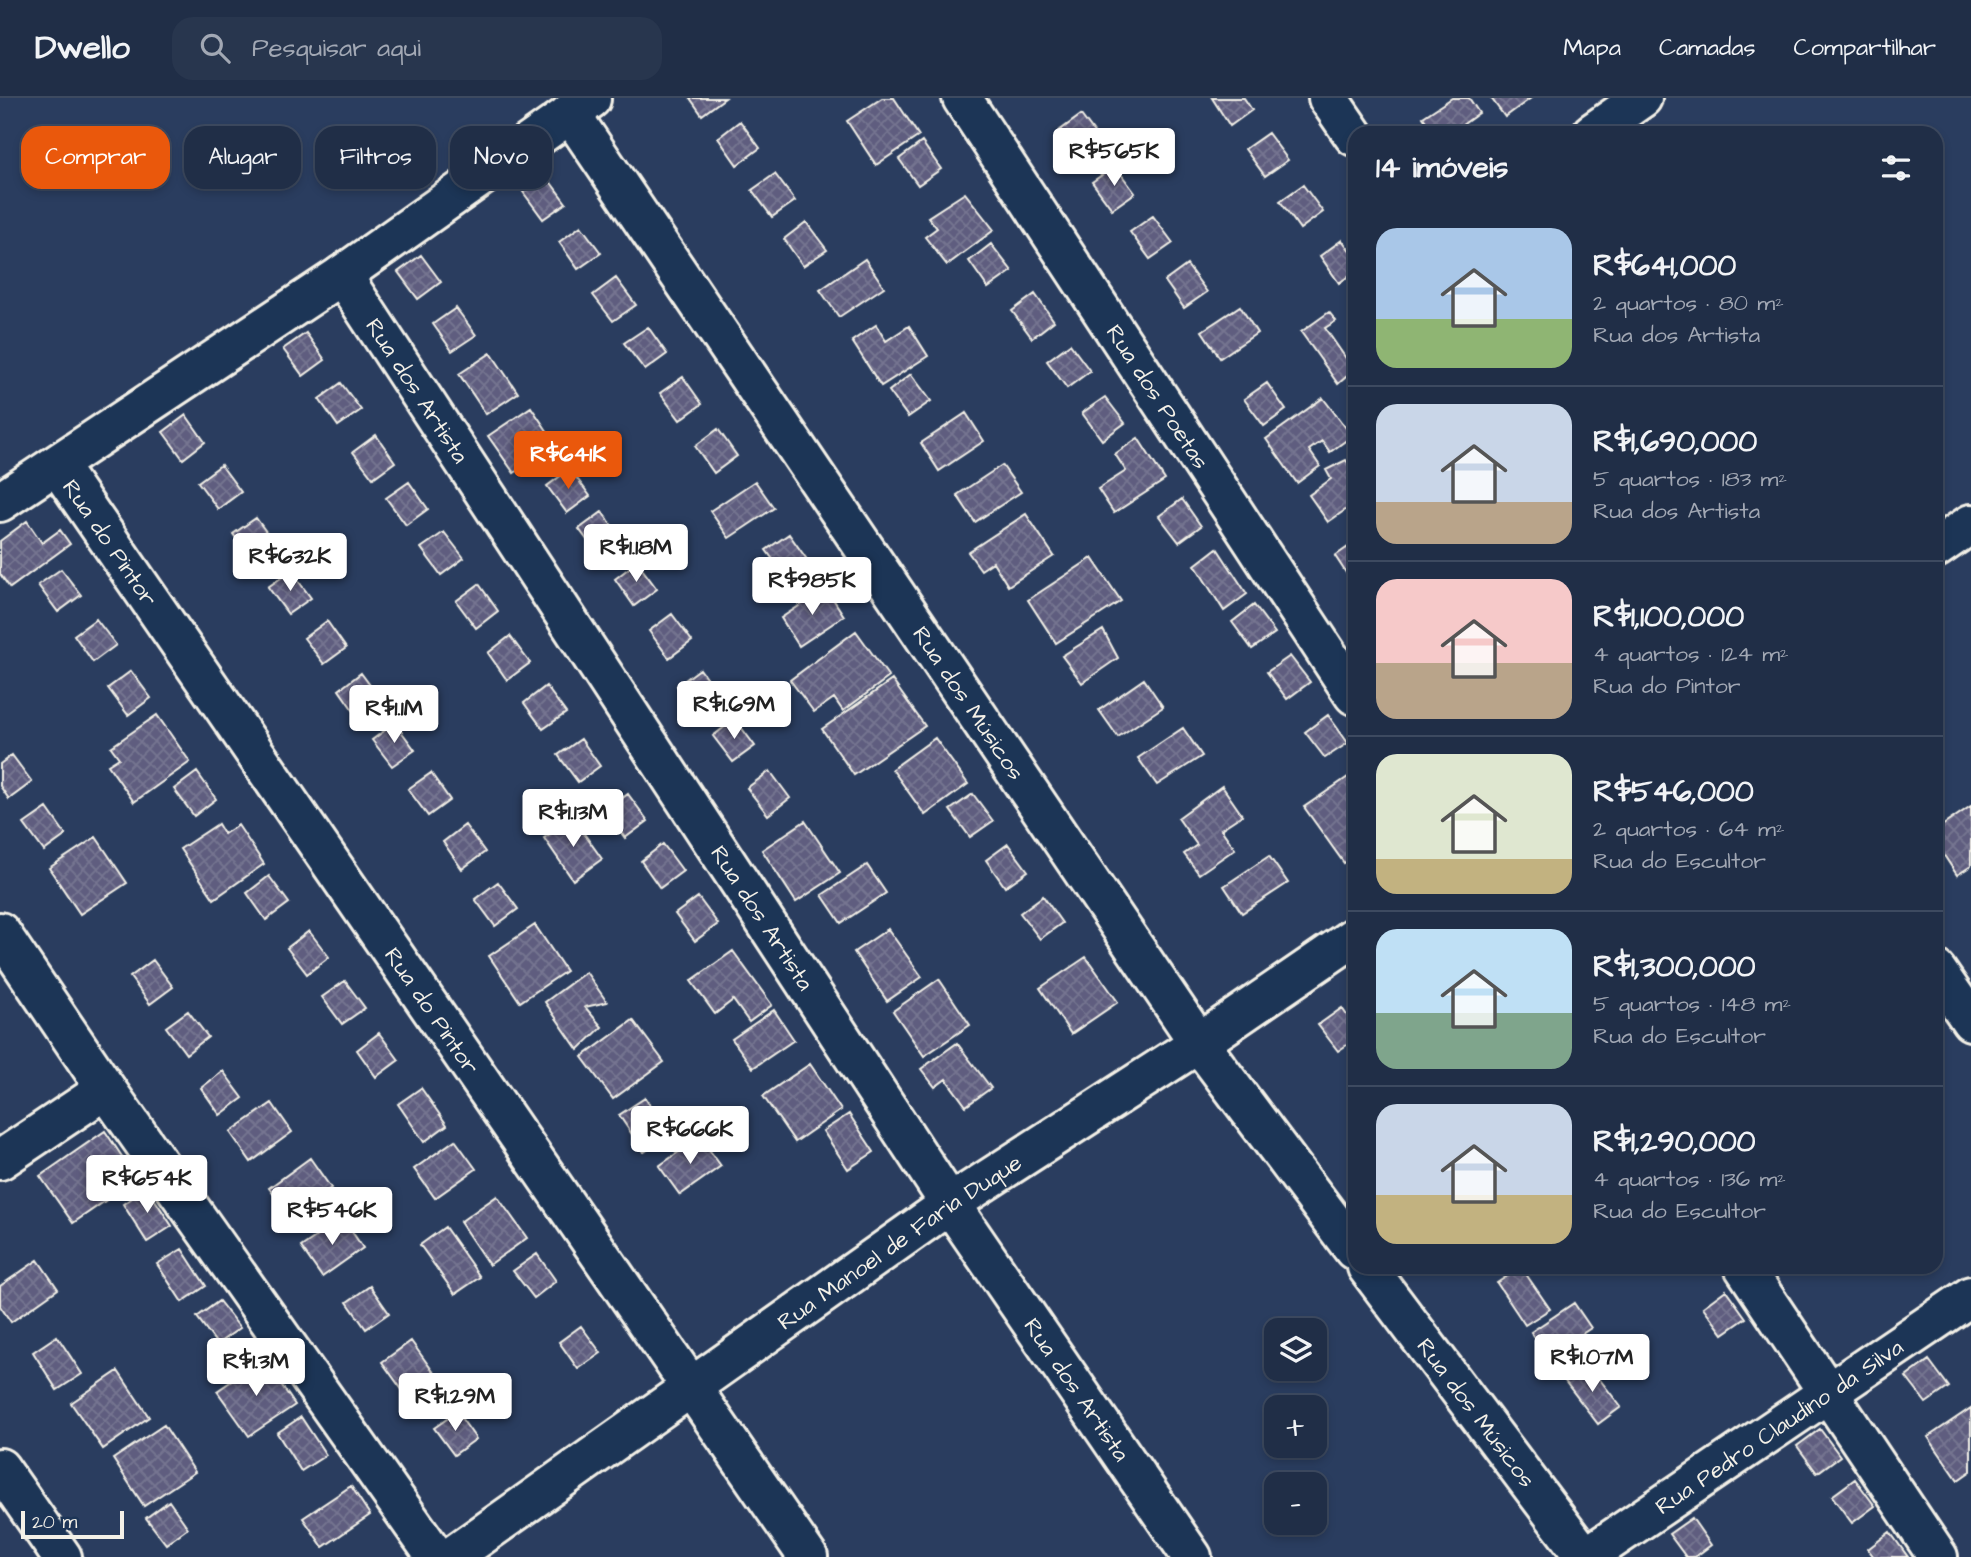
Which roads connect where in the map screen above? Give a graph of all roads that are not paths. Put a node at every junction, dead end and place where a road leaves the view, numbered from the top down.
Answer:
1 (962, 98) edge
2 (1328, 98) edge
3 (1642, 98) edge
4 (581, 105) edge
5 (1602, 126) edge
6 (1348, 127) edge
7 (342, 275) junction
8 (57, 465) junction
9 (0, 502) edge
10 (1971, 524) edge
11 (1943, 543) edge
12 (1348, 686) edge
13 (0, 932) edge
14 (1348, 941) edge
15 (1943, 980) edge
16 (1971, 1021) edge
17 (1199, 1043) junction
18 (106, 1089) junction
19 (0, 1160) edge
20 (950, 1204) junction
21 (1348, 1242) edge
22 (1372, 1274) edge
23 (1749, 1274) edge
24 (1971, 1296) edge
25 (692, 1387) junction
26 (1830, 1392) junction
27 (0, 1468) edge
28 (62, 1557) edge
29 (436, 1557) edge
30 (451, 1557) edge
31 (808, 1557) edge
32 (1192, 1557) edge
33 (1585, 1557) edge
34 (1938, 1557) edge

1 - 12 street, Rua dos Poetas
2 - 6 street
3 - 5 street
4 - 7 street
4 - 17 street, Rua dos Músicos
7 - 8 street
7 - 20 street, Rua dos Artista
8 - 9 street
8 - 25 street, Rua do Pintor
10 - 11 street
13 - 18 street
14 - 17 street, Rua Manoel de Faria Duque
15 - 16 street
17 - 20 street, Rua Manoel de Faria Duque
17 - 21 street, Rua dos Músicos
18 - 19 street
18 - 29 street
20 - 25 street, Rua Manoel de Faria Duque
20 - 32 street, Rua dos Artista
22 - 33 street, Rua dos Músicos
23 - 26 street
24 - 26 street, Rua Pedro Claudino da Silva
25 - 30 street, Rua Manoel de Faria Duque
25 - 31 street, Rua do Pintor
26 - 33 street, Rua Pedro Claudino da Silva
26 - 34 street
27 - 28 street

